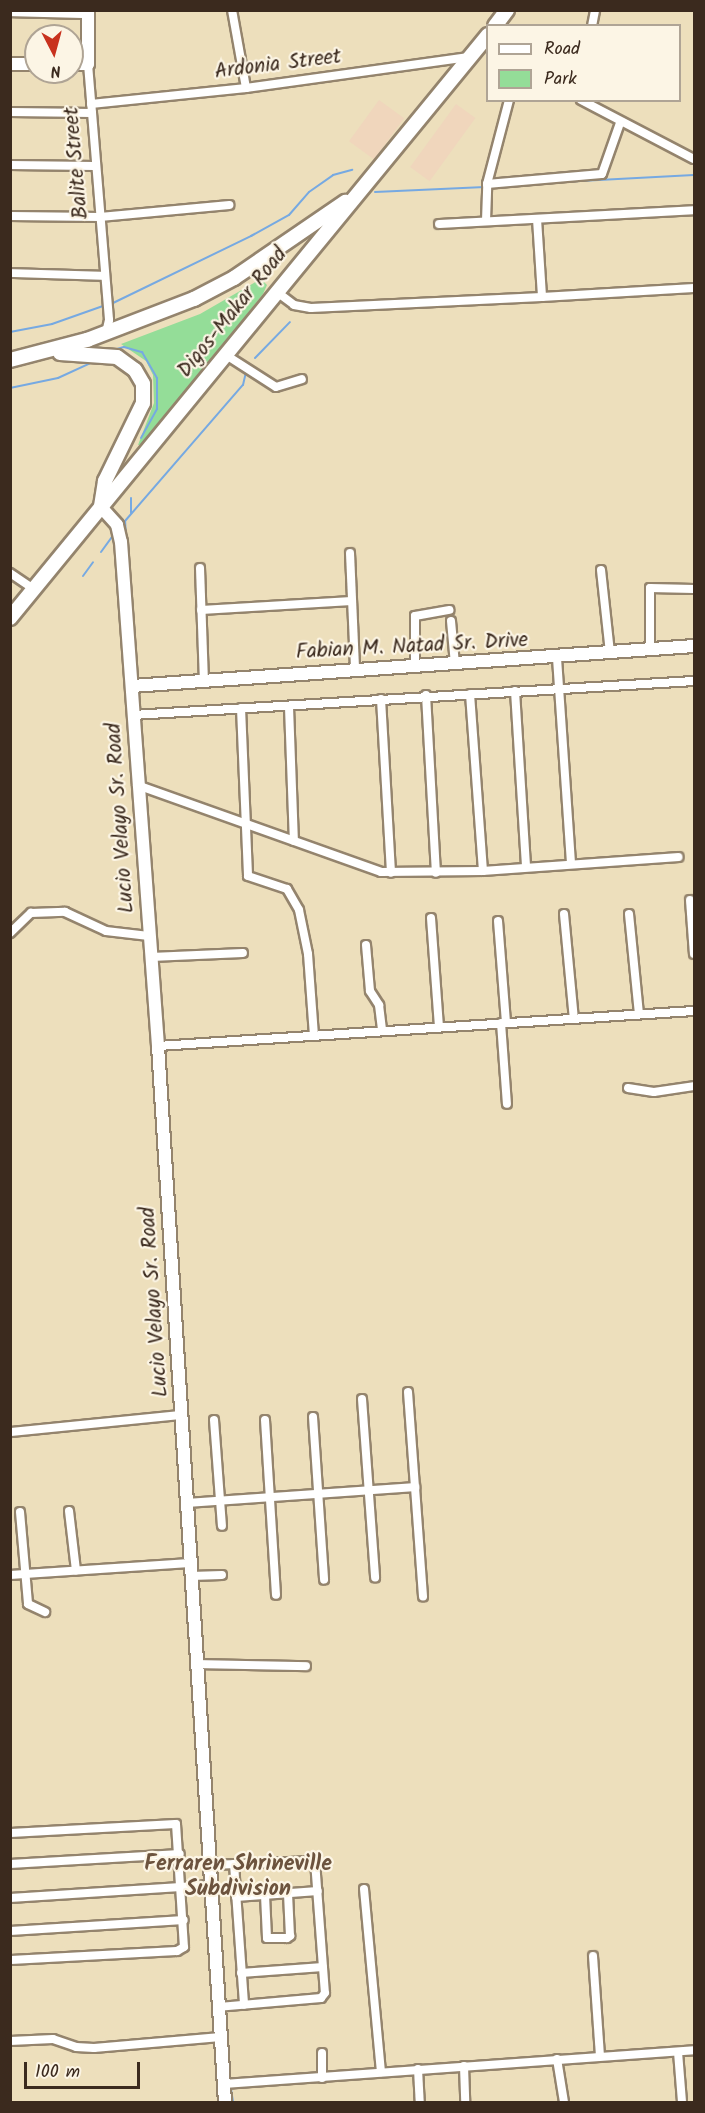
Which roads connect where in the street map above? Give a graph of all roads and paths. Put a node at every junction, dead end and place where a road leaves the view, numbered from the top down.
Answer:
1 (232, 10) edge
2 (507, 10) edge
3 (10, 12) edge
4 (88, 12) edge
5 (496, 24) edge
6 (486, 41) edge
7 (469, 57) junction
8 (84, 64) edge
9 (88, 64) junction
10 (246, 88) junction
11 (508, 102) edge
12 (584, 102) edge
13 (92, 109) junction
14 (10, 112) edge
15 (620, 123) junction
16 (694, 159) edge
17 (10, 165) edge
18 (95, 166) junction
19 (487, 184) junction
20 (360, 192) junction
21 (229, 205) dead end
22 (694, 210) edge
23 (10, 216) edge
24 (100, 217) junction
25 (537, 219) junction
26 (486, 221) junction
27 (439, 224) dead end
28 (10, 273) edge
29 (105, 276) junction
30 (694, 288) edge
31 (277, 292) junction
32 (542, 297) junction
33 (106, 333) junction
34 (37, 354) junction
35 (226, 355) junction
36 (10, 360) edge
37 (302, 379) dead end
38 (101, 507) junction
39 (350, 553) dead end
40 (200, 568) dead end
41 (601, 570) dead end
42 (10, 573) edge
43 (34, 589) junction
44 (694, 589) edge
45 (352, 601) junction
46 (201, 610) junction
47 (448, 610) dead end
48 (10, 618) edge
49 (451, 621) dead end
50 (694, 646) edge
51 (650, 650) junction
52 (610, 653) junction
53 (557, 658) junction
54 (455, 664) junction
55 (415, 666) junction
56 (355, 669) junction
57 (204, 680) junction
58 (694, 681) edge
59 (132, 686) junction
60 (559, 688) junction
61 (515, 691) junction
62 (470, 694) junction
63 (426, 695) junction
64 (381, 699) junction
65 (289, 707) junction
66 (241, 708) junction
67 (133, 715) junction
68 (137, 785) junction
69 (248, 824) junction
70 (294, 841) junction
71 (679, 857) dead end
72 (572, 862) junction
73 (526, 865) junction
74 (483, 871) junction
75 (391, 873) junction
76 (436, 873) junction
77 (690, 900) dead end
78 (564, 914) dead end
79 (629, 914) dead end
80 (431, 918) dead end
81 (498, 921) dead end
82 (10, 933) edge
83 (149, 936) junction
84 (366, 945) dead end
85 (243, 953) dead end
86 (694, 954) edge
87 (151, 957) junction
88 (694, 1011) edge
89 (639, 1014) junction
90 (574, 1019) junction
91 (504, 1023) junction
92 (439, 1027) junction
93 (382, 1031) junction
94 (314, 1035) junction
95 (158, 1046) junction
96 (694, 1086) edge
97 (628, 1088) dead end
98 (507, 1104) dead end
99 (408, 1392) dead end
100 (362, 1399) dead end
101 (181, 1415) junction
102 (313, 1417) dead end
103 (214, 1420) dead end
104 (265, 1420) dead end
105 (10, 1432) edge
106 (415, 1487) junction
107 (367, 1489) junction
108 (318, 1492) junction
109 (269, 1496) junction
110 (220, 1500) junction
111 (187, 1503) junction
112 (69, 1511) dead end
113 (20, 1512) dead end
114 (222, 1526) dead end
115 (190, 1563) junction
116 (75, 1571) junction
117 (26, 1574) junction
118 (10, 1575) edge
119 (222, 1575) dead end
120 (192, 1576) junction
121 (375, 1578) dead end
122 (324, 1580) dead end
123 (276, 1595) dead end
124 (423, 1596) dead end
125 (45, 1612) dead end
126 (198, 1664) junction
127 (306, 1666) dead end
128 (10, 1833) edge
129 (180, 1854) junction
130 (10, 1864) edge
131 (234, 1864) junction
132 (210, 1865) junction
133 (212, 1885) junction
134 (182, 1886) junction
135 (364, 1889) dead end
136 (318, 1891) junction
137 (288, 1894) junction
138 (265, 1895) junction
139 (236, 1897) junction
140 (10, 1898) edge
141 (184, 1920) junction
142 (10, 1931) edge
143 (592, 1956) dead end
144 (10, 1960) edge
145 (323, 1967) junction
146 (241, 1973) junction
147 (244, 2005) junction
148 (219, 2007) junction
149 (221, 2037) junction
150 (10, 2041) edge
151 (694, 2050) edge
152 (678, 2052) junction
153 (322, 2053) dead end
154 (600, 2056) junction
155 (557, 2059) junction
156 (464, 2066) junction
157 (418, 2069) junction
158 (381, 2072) junction
159 (322, 2078) junction
160 (224, 2084) junction
161 (225, 2103) edge
162 (420, 2103) edge
163 (465, 2103) edge
164 (564, 2103) edge
165 (682, 2103) edge

1 - 10 street
2 - 5 main road
3 - 4 street
4 - 9 main road, Balite Street
6 - 7 main road, Digos-Makar Road
7 - 10 street, Ardonia Street
7 - 20 main road, Digos-Makar Road
8 - 9 main road
9 - 13 street, Balite Street
10 - 13 street, Ardonia Street
11 - 19 street
12 - 15 street
13 - 14 street, Ardonia Street
13 - 18 street, Balite Street
15 - 16 street
15 - 19 street
17 - 18 street
18 - 24 street, Balite Street
19 - 26 street
20 - 31 main road, Digos-Makar Road
20 - 33 main road
21 - 24 street
22 - 25 street
23 - 24 street
24 - 29 street, Balite Street
25 - 26 street
25 - 32 street
26 - 27 street
28 - 29 street
29 - 33 street, Balite Street
30 - 32 street
31 - 32 street
31 - 35 main road, Digos-Makar Road
33 - 34 main road
34 - 36 main road
34 - 38 main road
35 - 37 street
35 - 38 main road, Digos-Makar Road
38 - 43 main road, Digos-Makar Road
38 - 59 main road, Lucio Velayo Sr. Road
39 - 45 street
40 - 46 street
41 - 52 street
42 - 43 street
43 - 48 main road, Digos-Makar Road
44 - 51 street
45 - 46 street
45 - 56 street
46 - 57 street
47 - 55 street
49 - 54 street
50 - 51 main road, Fabian M. Natad Sr. Drive
51 - 52 main road, Fabian M. Natad Sr. Drive
52 - 53 main road, Fabian M. Natad Sr. Drive
53 - 54 main road, Fabian M. Natad Sr. Drive
53 - 60 street
54 - 55 main road, Fabian M. Natad Sr. Drive
55 - 56 main road, Fabian M. Natad Sr. Drive
56 - 57 main road, Fabian M. Natad Sr. Drive
57 - 59 main road, Fabian M. Natad Sr. Drive
58 - 60 street
59 - 67 main road, Lucio Velayo Sr. Road
60 - 61 street
60 - 72 street
61 - 62 street
61 - 73 street
62 - 63 street
62 - 74 street
63 - 64 street
63 - 76 street
64 - 65 street
64 - 75 street
65 - 66 street
65 - 70 street
66 - 67 street
66 - 69 street
67 - 68 main road, Lucio Velayo Sr. Road
68 - 69 street
68 - 83 main road, Lucio Velayo Sr. Road
69 - 70 street
69 - 94 street
70 - 75 street
71 - 72 street
72 - 73 street
73 - 74 street
74 - 76 street
75 - 76 street
77 - 86 street
78 - 90 street
79 - 89 street
80 - 92 street
81 - 91 street
82 - 83 street
83 - 87 main road, Lucio Velayo Sr. Road
84 - 93 street
85 - 87 street
87 - 95 main road, Lucio Velayo Sr. Road
88 - 89 street
89 - 90 street
90 - 91 street
91 - 92 street
91 - 98 street
92 - 93 street
93 - 94 street
94 - 95 street
95 - 101 main road, Lucio Velayo Sr. Road
96 - 97 street
99 - 106 street
100 - 107 street
101 - 105 street
101 - 111 main road, Lucio Velayo Sr. Road
102 - 108 street
103 - 110 street
104 - 109 street
106 - 107 street
106 - 124 street
107 - 108 street
107 - 121 street
108 - 109 street
108 - 122 street
109 - 110 street
109 - 123 street
110 - 111 street
110 - 114 street
111 - 115 main road, Lucio Velayo Sr. Road
112 - 116 street
113 - 117 street
115 - 116 street
115 - 120 main road, Lucio Velayo Sr. Road
116 - 117 street
117 - 118 street
117 - 125 street
119 - 120 street
120 - 126 main road, Lucio Velayo Sr. Road
126 - 127 street
126 - 132 main road, Lucio Velayo Sr. Road
128 - 129 street
129 - 130 street
129 - 134 street
131 - 132 street
131 - 136 street
131 - 139 street
132 - 133 main road, Lucio Velayo Sr. Road
133 - 134 street
133 - 148 main road, Lucio Velayo Sr. Road
134 - 140 street
134 - 141 street
135 - 158 street
136 - 137 street
136 - 145 street
137 - 138 street
137 - 138 street
138 - 139 street
139 - 146 street
141 - 142 street
141 - 144 street
143 - 154 street
145 - 146 street
145 - 147 street
146 - 147 street
147 - 148 street
148 - 149 main road, Lucio Velayo Sr. Road
149 - 150 street
149 - 160 main road, Lucio Velayo Sr. Road
151 - 152 street
152 - 154 street
152 - 165 street
153 - 159 street
154 - 155 street
155 - 156 street
155 - 164 street
156 - 157 street
156 - 163 street
157 - 158 street
157 - 162 street
158 - 159 street
159 - 160 street
160 - 161 main road, Lucio Velayo Sr. Road

